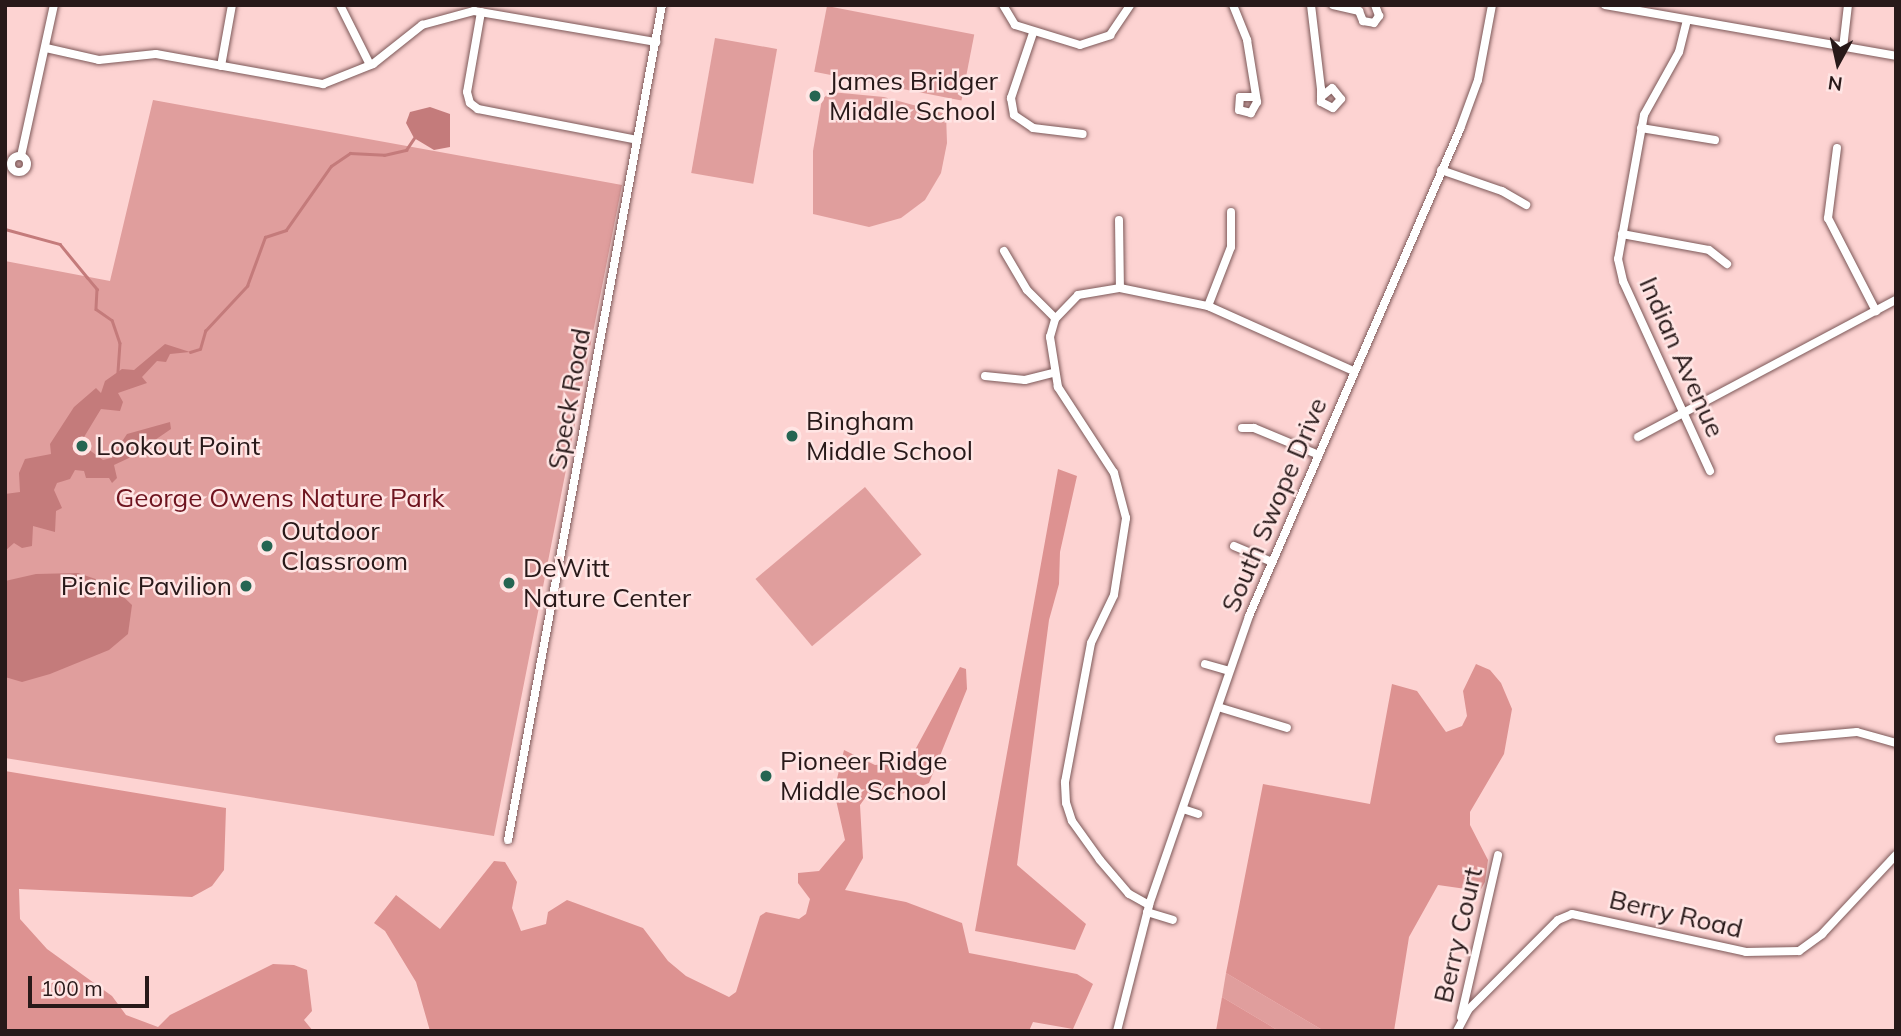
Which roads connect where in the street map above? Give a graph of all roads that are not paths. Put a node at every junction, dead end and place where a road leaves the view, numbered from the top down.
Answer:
1 (54, 5) edge
2 (232, 5) edge
3 (340, 5) edge
4 (662, 5) edge
5 (1003, 5) edge
6 (1130, 5) edge
7 (1233, 5) edge
8 (1311, 5) edge
9 (1333, 5) edge
10 (1375, 5) edge
11 (1492, 5) edge
12 (1605, 5) edge
13 (1848, 5) edge
14 (1361, 8) edge
15 (481, 12) junction
16 (1687, 20) junction
17 (1033, 33) junction
18 (656, 42) junction
19 (46, 48) junction
20 (1843, 48) junction
21 (1896, 56) edge
22 (370, 65) junction
23 (221, 66) junction
24 (1255, 97) dead end
25 (1321, 97) dead end
26 (1641, 128) junction
27 (1083, 134) dead end
28 (637, 139) junction
29 (1715, 140) dead end
30 (1837, 148) dead end
31 (21, 156) dead end
32 (1441, 170) junction
33 (1526, 205) dead end
34 (1231, 212) dead end
35 (1119, 220) dead end
36 (1622, 234) junction
37 (1004, 251) dead end
38 (1727, 264) dead end
39 (1120, 288) junction
40 (1896, 300) edge
41 (1208, 306) junction
42 (1876, 311) junction
43 (1055, 318) junction
44 (1353, 371) junction
45 (1054, 373) junction
46 (985, 376) dead end
47 (1683, 413) junction
48 (1242, 428) dead end
49 (1638, 437) dead end
50 (1319, 455) junction
51 (1710, 471) dead end
52 (1234, 546) dead end
53 (1272, 562) junction
54 (1205, 664) dead end
55 (1229, 671) junction
56 (1218, 708) junction
57 (1287, 728) dead end
58 (1779, 739) dead end
59 (1896, 743) edge
60 (1183, 809) junction
61 (1198, 814) dead end
62 (508, 840) dead end
63 (1498, 855) dead end
64 (1896, 855) edge
65 (1148, 909) junction
66 (1173, 920) dead end
67 (1459, 1027) edge
68 (1117, 1031) edge

1 - 19 street
2 - 23 street
3 - 22 street
4 - 18 street, Speck Road
5 - 17 street
6 - 17 street
7 - 24 street
8 - 25 street
9 - 14 street
10 - 14 street
11 - 32 street, South Swope Drive
12 - 16 street
13 - 20 street
15 - 18 street
15 - 22 street
15 - 28 street
16 - 20 street
16 - 26 street, Indian Avenue
17 - 27 street
18 - 28 street, Speck Road
19 - 23 street
19 - 31 street
20 - 21 street
22 - 23 street
26 - 29 street
26 - 36 street, Indian Avenue
28 - 62 street, Speck Road
30 - 42 street
32 - 33 street
32 - 44 street, South Swope Drive
34 - 41 street
35 - 39 street
36 - 38 street
36 - 47 street, Indian Avenue
37 - 43 street
39 - 41 street
39 - 43 street
40 - 42 street
41 - 44 street
42 - 47 street
43 - 45 street
44 - 50 street, South Swope Drive
45 - 46 street
45 - 65 street
47 - 49 street
47 - 51 street, Indian Avenue
48 - 50 street
50 - 53 street, South Swope Drive
52 - 53 street
53 - 55 street, South Swope Drive
54 - 55 street
55 - 56 street, South Swope Drive
56 - 57 street
56 - 60 street, South Swope Drive
58 - 59 street
60 - 61 street
60 - 65 street, South Swope Drive
63 - 67 street, Berry Court
64 - 67 street, Berry Road
65 - 66 street
65 - 68 street, South Swope Drive

